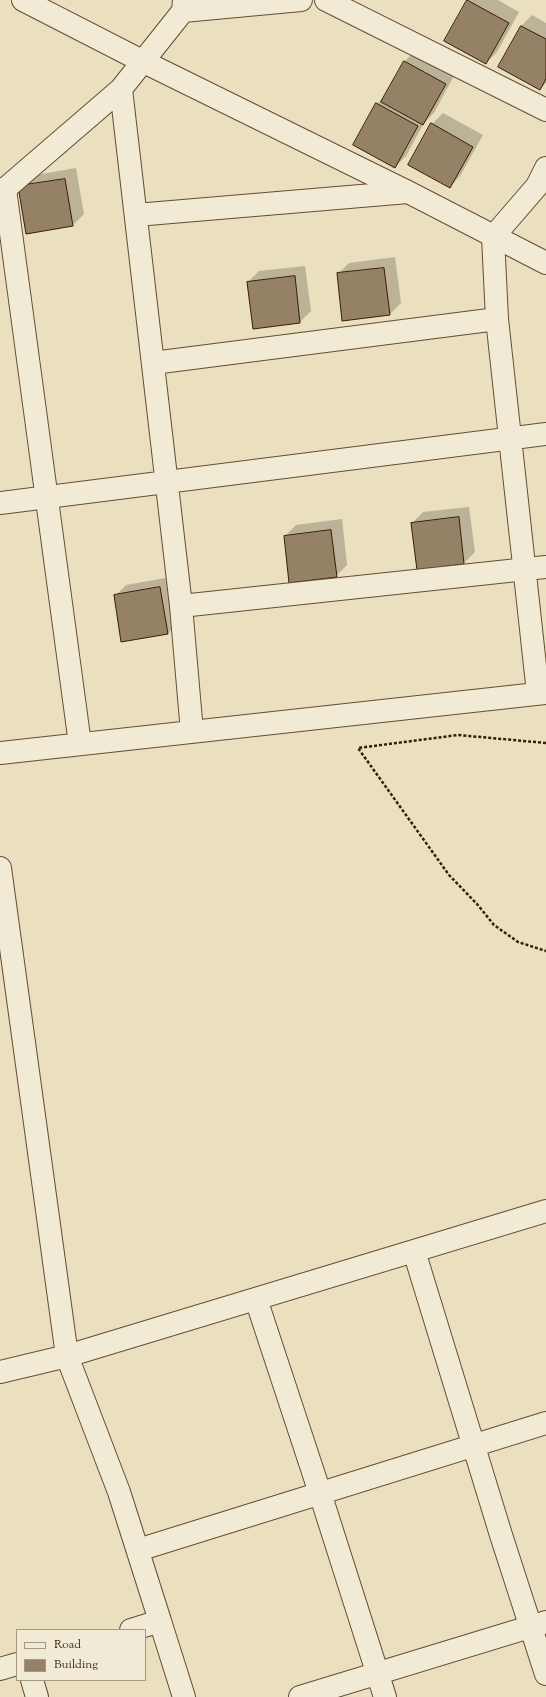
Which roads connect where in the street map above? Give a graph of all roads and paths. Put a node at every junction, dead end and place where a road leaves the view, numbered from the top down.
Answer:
1 (23, 0) edge
2 (301, 0) edge
3 (326, 0) edge
4 (184, 5) edge
5 (142, 61) junction
6 (121, 88) junction
7 (546, 110) edge
8 (546, 168) edge
9 (2, 189) edge
10 (408, 192) junction
11 (136, 215) junction
12 (493, 237) junction
13 (546, 263) edge
14 (498, 319) junction
15 (153, 363) junction
16 (546, 434) edge
17 (510, 439) junction
18 (166, 482) junction
19 (47, 497) junction
20 (0, 503) edge
21 (535, 568) edge
22 (180, 606) junction
23 (542, 693) edge
24 (192, 732) junction
25 (546, 743) edge
26 (80, 744) junction
27 (0, 753) edge
28 (0, 868) edge
29 (546, 951) edge
30 (546, 1211) edge
31 (414, 1251) junction
32 (256, 1299) junction
33 (67, 1356) junction
34 (0, 1372) edge
35 (546, 1423) edge
36 (474, 1446) junction
37 (320, 1493) junction
38 (138, 1550) junction
39 (160, 1621) junction
40 (538, 1625) edge
41 (134, 1629) edge
42 (16, 1664) edge
43 (0, 1669) edge
44 (377, 1674) junction
45 (546, 1674) edge
46 (32, 1681) edge
47 (37, 1697) edge
48 (184, 1697) edge
49 (300, 1697) edge
50 (384, 1697) edge

1 - 5 street
2 - 4 street
3 - 7 street
4 - 5 street
5 - 6 street
5 - 10 street
6 - 9 street
6 - 11 street
8 - 12 street
9 - 19 street
10 - 11 street
10 - 12 street
11 - 15 street
12 - 13 street
12 - 14 street
14 - 15 street
14 - 17 street
15 - 18 street
16 - 17 street
17 - 18 street
17 - 21 street
18 - 19 street
18 - 22 street
19 - 20 street
19 - 26 street
21 - 22 street
21 - 23 street
22 - 24 street
23 - 24 street
24 - 26 street
25 - 29 path
26 - 27 street
28 - 33 street
30 - 31 street
31 - 32 street
31 - 36 street
32 - 33 street
32 - 37 street
33 - 34 street
33 - 38 street
35 - 36 street
36 - 37 street
36 - 40 street
37 - 38 street
37 - 44 street
38 - 39 street
39 - 41 street
39 - 48 street
40 - 44 street
40 - 45 street
42 - 43 street
44 - 49 street
44 - 50 street
46 - 47 street

